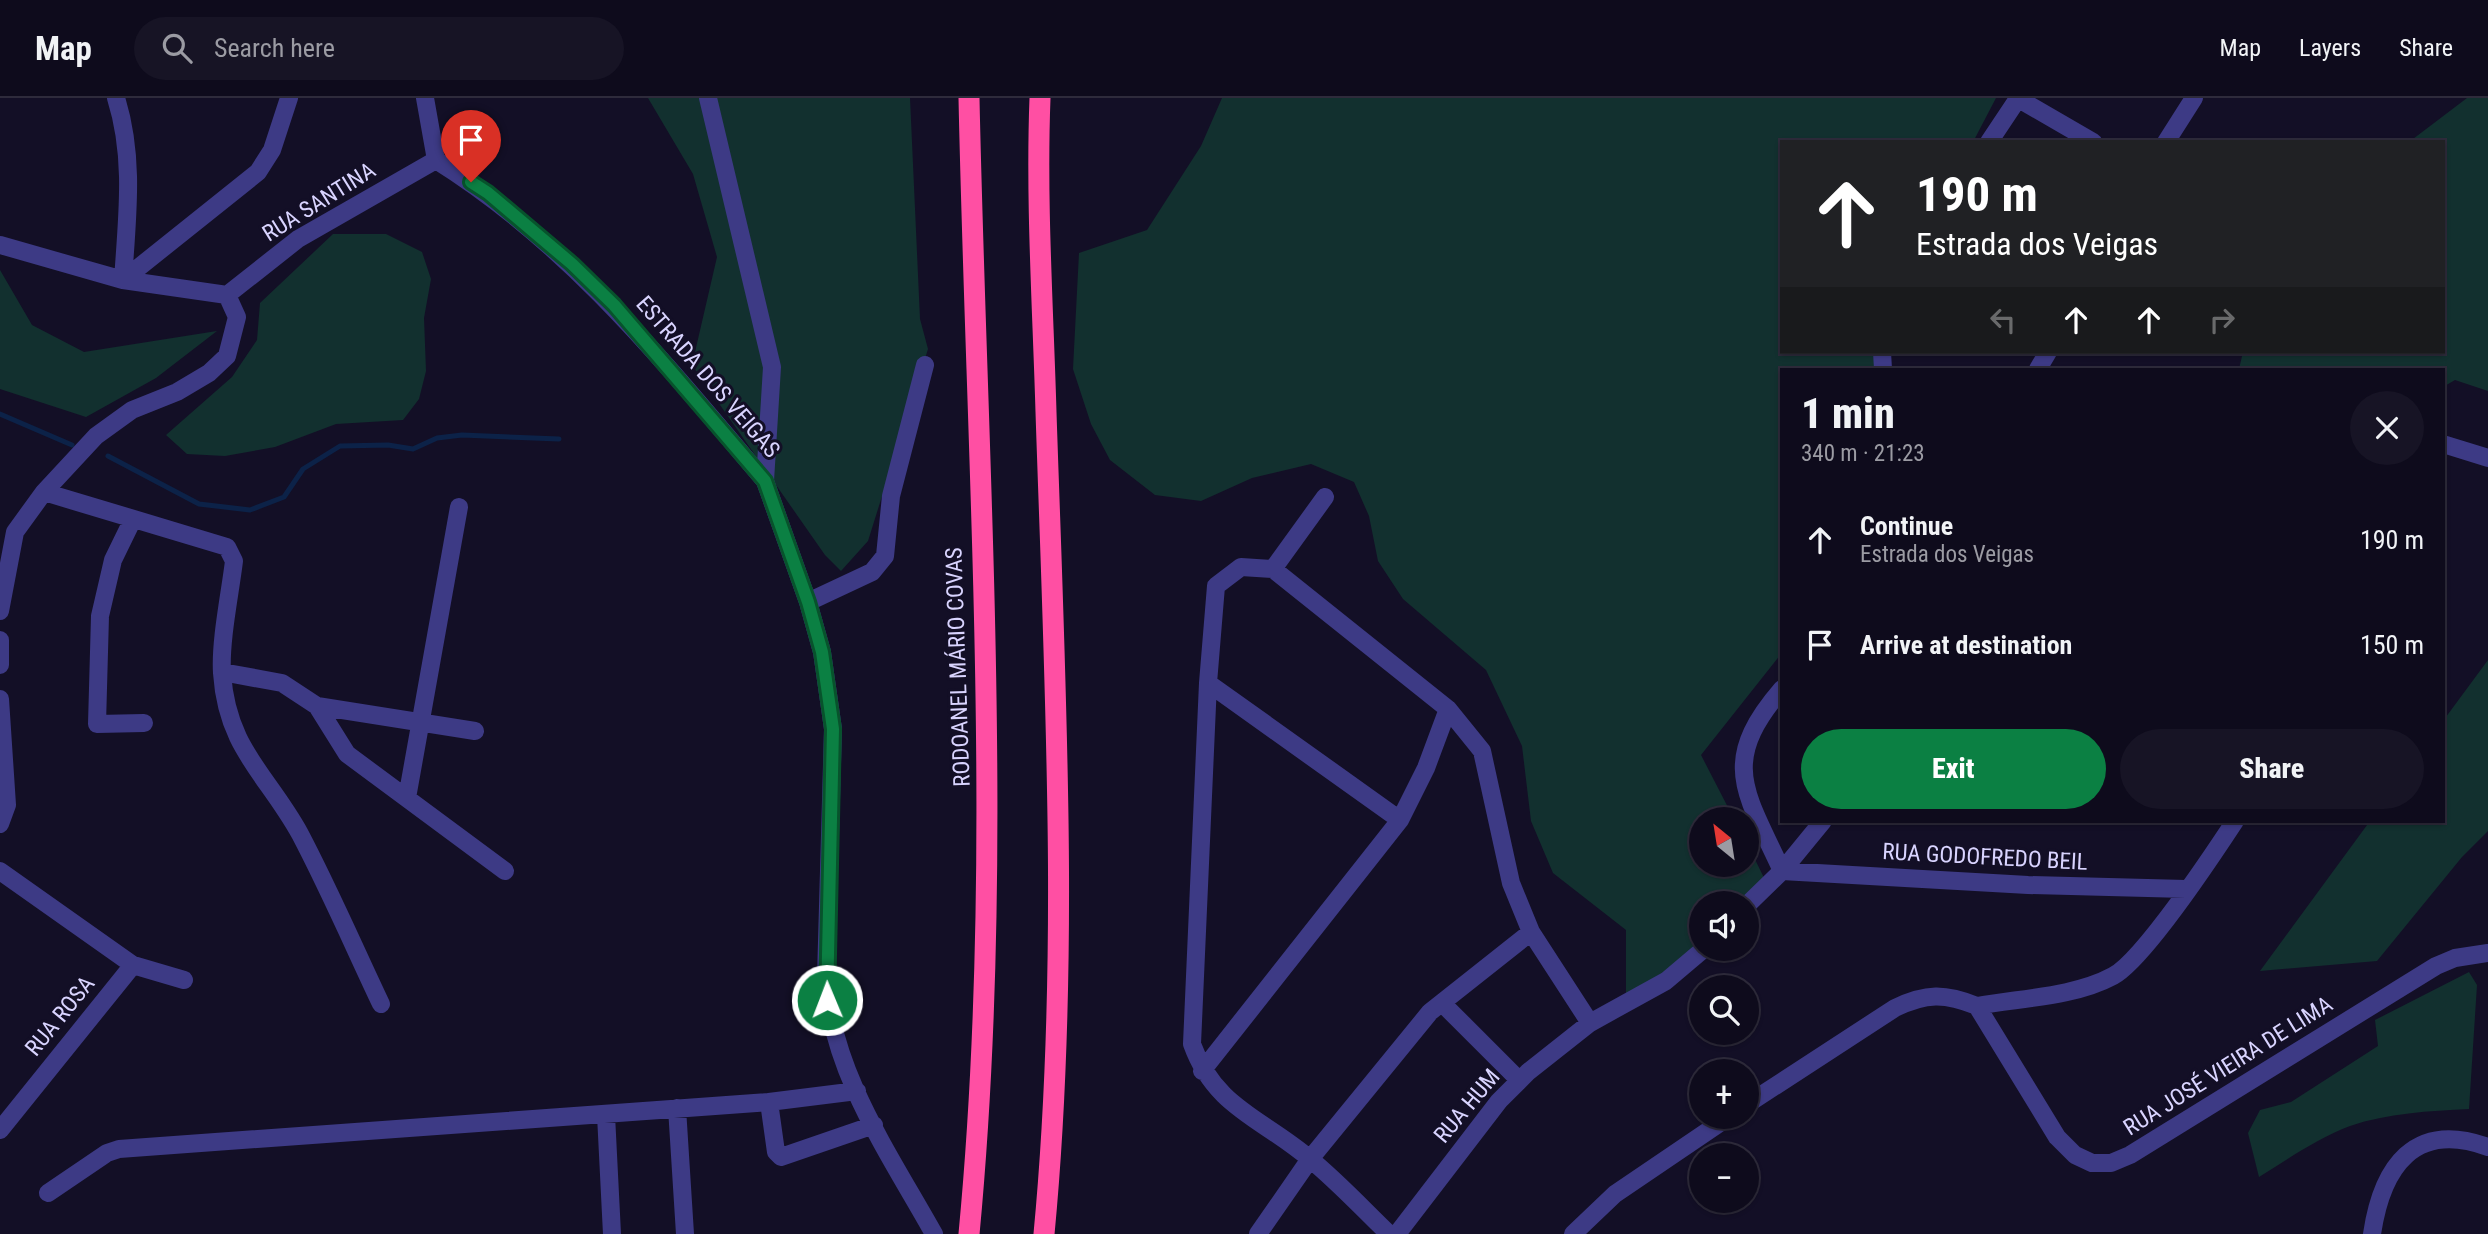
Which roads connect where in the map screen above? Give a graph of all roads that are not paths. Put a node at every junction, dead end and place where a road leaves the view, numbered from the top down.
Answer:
1 (116, 98) edge
2 (289, 98) edge
3 (425, 98) edge
4 (708, 98) edge
5 (969, 98) edge
6 (1040, 98) edge
7 (2194, 98) edge
8 (2017, 99) edge
9 (1990, 140) edge
10 (2089, 140) edge
11 (2167, 140) edge
12 (436, 160) junction
13 (0, 245) edge
14 (123, 280) junction
15 (227, 295) junction
16 (925, 365) dead end
17 (2445, 445) edge
18 (2488, 458) edge
19 (765, 481) junction
20 (44, 492) junction
21 (1325, 497) dead end
22 (459, 507) dead end
23 (132, 519) junction
24 (7, 531) edge
25 (1273, 569) junction
26 (808, 602) junction
27 (0, 611) edge
28 (0, 640) edge
29 (0, 665) edge
30 (222, 672) junction
31 (1208, 683) junction
32 (1780, 691) edge
33 (0, 699) edge
34 (317, 706) junction
35 (1448, 709) junction
36 (420, 722) junction
37 (144, 723) dead end
38 (475, 731) dead end
39 (407, 798) junction
40 (1400, 820) junction
41 (1821, 823) edge
42 (2234, 823) edge
43 (0, 824) edge
44 (0, 871) edge
45 (505, 871) dead end
46 (1782, 871) junction
47 (2186, 889) junction
48 (1759, 893) edge
49 (1531, 932) junction
50 (2488, 953) edge
51 (1690, 961) edge
52 (133, 965) junction
53 (184, 980) dead end
54 (1442, 1003) junction
55 (381, 1004) dead end
56 (1977, 1006) junction
57 (1590, 1023) junction
58 (1202, 1071) junction
59 (1519, 1080) junction
60 (857, 1091) junction
61 (1759, 1097) edge
62 (769, 1102) junction
63 (677, 1108) junction
64 (606, 1115) junction
65 (3, 1121) edge
66 (874, 1125) junction
67 (1711, 1129) edge
68 (2488, 1147) edge
69 (1310, 1158) junction
70 (48, 1193) dead end
71 (612, 1234) edge
72 (685, 1234) edge
73 (934, 1234) edge
74 (969, 1234) edge
75 (1044, 1234) edge
76 (1258, 1234) edge
77 (1389, 1234) edge
78 (1397, 1234) edge
79 (1573, 1234) edge
80 (2372, 1234) edge

1 - 14 street
2 - 14 street
3 - 12 street
4 - 19 street
5 - 74 highway, RODOANEL MÁRIO COVAS
6 - 75 highway
7 - 11 street
8 - 9 street
8 - 10 street
12 - 15 street, RUA SANTINA
12 - 19 street, ESTRADA DOS VEIGAS
13 - 14 street
14 - 15 street
15 - 20 street
16 - 26 street
17 - 18 street
19 - 26 street
20 - 23 street
20 - 24 street
21 - 25 street
22 - 36 street
23 - 30 street
23 - 37 street
24 - 27 street
25 - 31 street
25 - 35 street
26 - 60 street
28 - 29 street
30 - 34 street
30 - 55 street
31 - 40 street
31 - 58 street
32 - 46 street
33 - 43 street
34 - 36 street
34 - 39 street
35 - 40 street
35 - 49 street
36 - 38 street
36 - 39 street
39 - 45 street
40 - 58 street
41 - 46 street
42 - 47 street
44 - 52 street
46 - 47 street, RUA GODOFREDO BEIL
46 - 48 street
47 - 56 street
49 - 54 street
49 - 57 street
50 - 56 street, RUA JOSÉ VIEIRA DE LIMA
51 - 57 street
52 - 53 street
52 - 65 street, RUA ROSA
54 - 59 street
54 - 69 street
56 - 61 street
57 - 59 street, RUA HUM
58 - 69 street
59 - 78 street, RUA HUM
60 - 62 street
60 - 66 street
62 - 63 street
62 - 66 street
63 - 64 street
63 - 72 street
64 - 70 street
64 - 71 street
66 - 73 street
67 - 79 street
68 - 80 street
69 - 76 street
69 - 77 street

